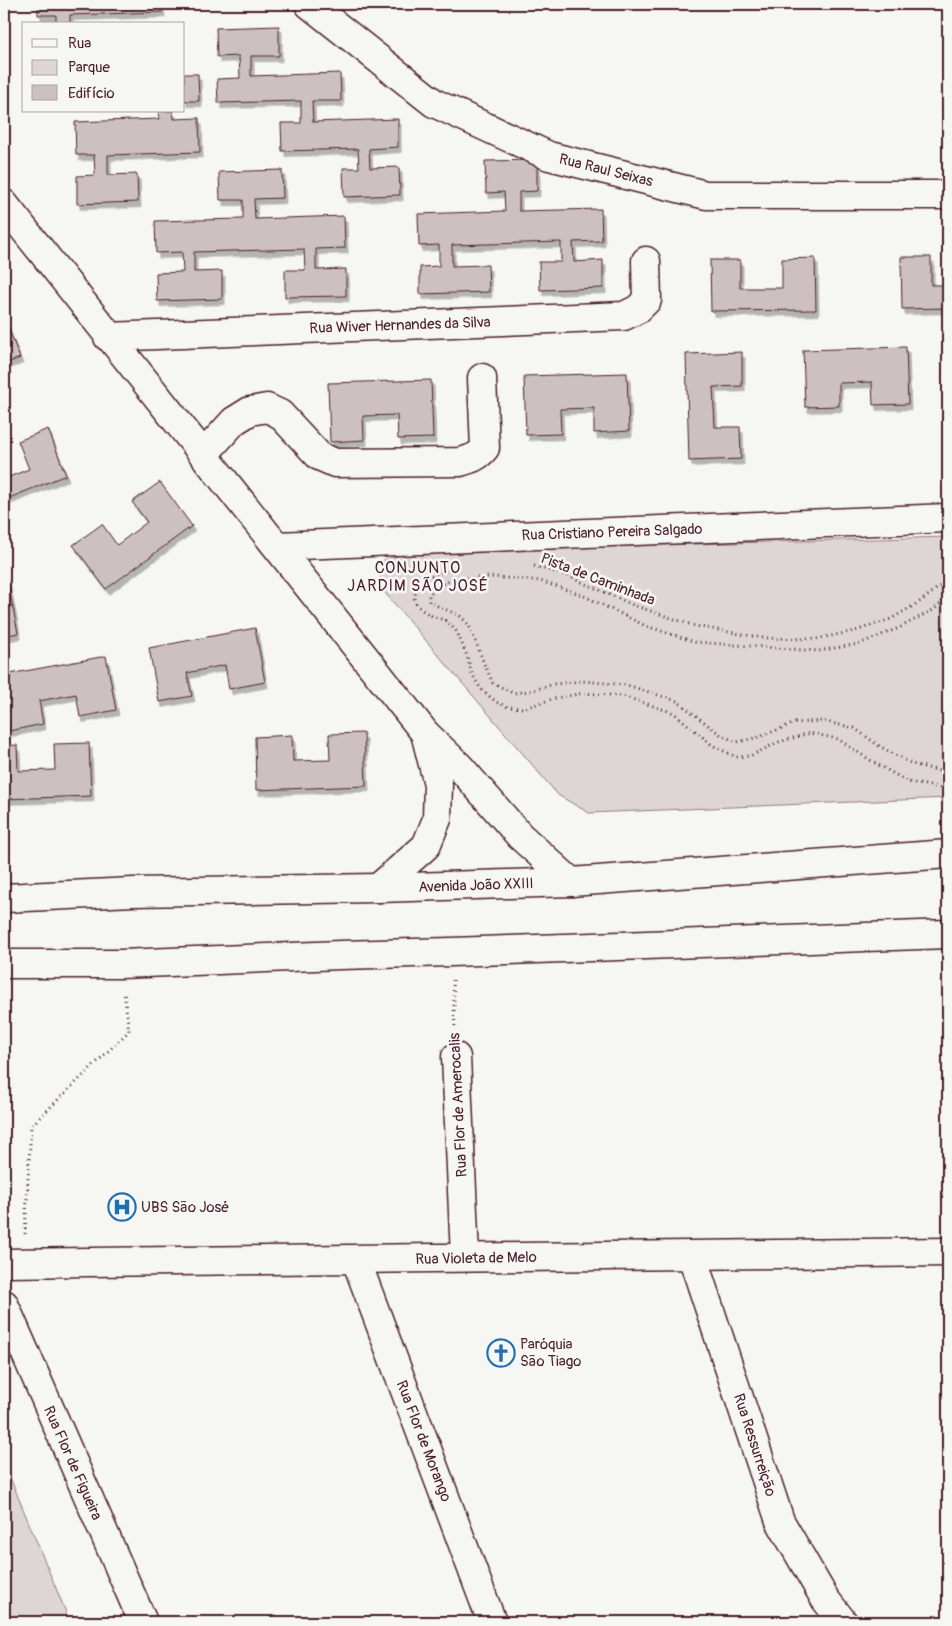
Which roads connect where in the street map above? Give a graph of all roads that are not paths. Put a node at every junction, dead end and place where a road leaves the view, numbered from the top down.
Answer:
1 (309, 4) edge
2 (948, 196) edge
3 (4, 204) edge
4 (646, 261) dead end
5 (108, 337) junction
6 (482, 378) dead end
7 (204, 454) junction
8 (948, 518) edge
9 (277, 546) junction
10 (425, 733) junction
11 (948, 854) edge
12 (571, 882) junction
13 (378, 888) junction
14 (4, 898) edge
15 (948, 934) edge
16 (4, 964) edge
17 (456, 1057) road end
18 (948, 1252) edge
19 (692, 1256) junction
20 (465, 1257) junction
21 (356, 1260) junction
22 (14, 1263) edge
23 (4, 1304) edge
24 (143, 1622) edge
25 (492, 1622) edge
26 (843, 1622) edge

1 - 2 street, Rua Raul Seixas
3 - 5 street
4 - 5 street, Rua Wiver Hernandes da Silva
5 - 7 street
6 - 7 street
7 - 9 street
8 - 9 street, Rua Cristiano Pereira Salgado
9 - 10 street
10 - 12 street
10 - 13 street
11 - 12 street, Avenida João XXIII
12 - 13 street, Avenida João XXIII
13 - 14 street, Avenida João XXIII
15 - 16 street
17 - 20 street, Rua Flor de Amerocalis
18 - 19 street, Rua Violeta de Melo
19 - 20 street, Rua Violeta de Melo
19 - 26 street, Rua Ressurreição
20 - 21 street, Rua Violeta de Melo
21 - 22 street, Rua Violeta de Melo
21 - 25 street, Rua Flor de Morango
23 - 24 street, Rua Flor de Figueira

